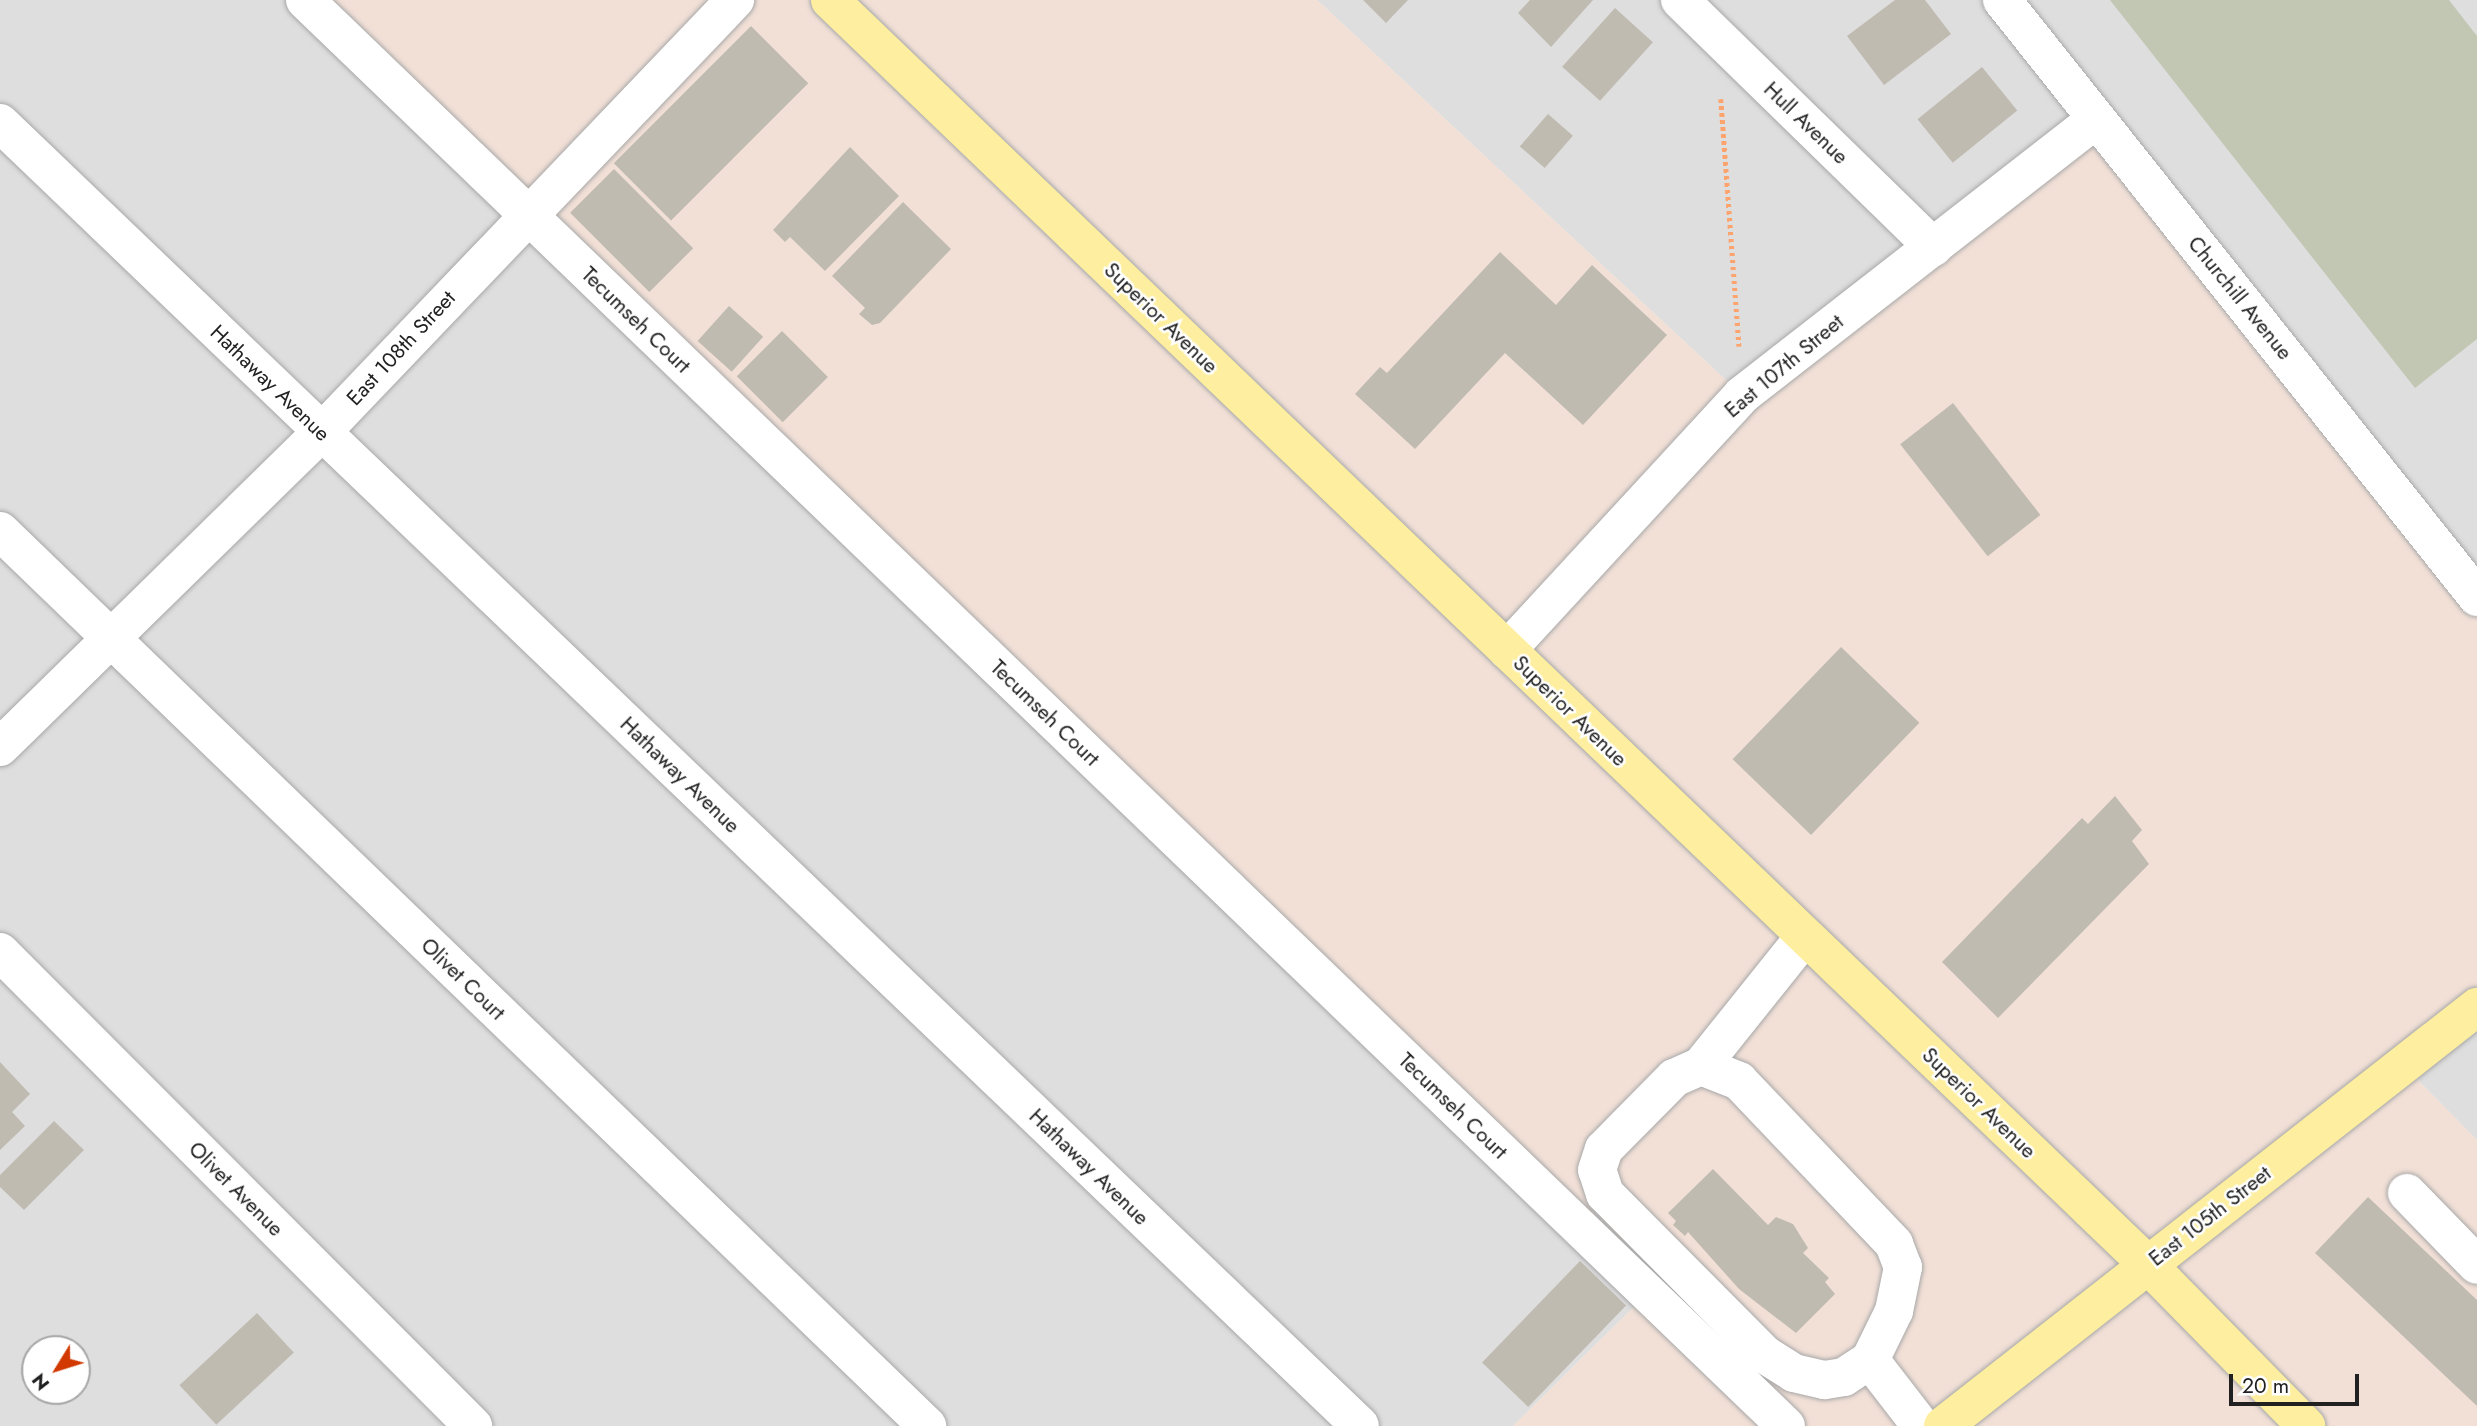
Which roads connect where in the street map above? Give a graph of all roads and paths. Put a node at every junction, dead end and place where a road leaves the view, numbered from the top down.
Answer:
1 (304, 0) edge
2 (736, 0) edge
3 (830, 0) edge
4 (1680, 0) edge
5 (2002, 0) edge
6 (1720, 84) dead end
7 (2096, 120) junction
8 (0, 123) edge
9 (527, 215) junction
10 (1933, 247) junction
11 (1740, 351) dead end
12 (322, 432) junction
13 (0, 531) edge
14 (2477, 597) edge
15 (112, 640) junction
16 (1507, 650) junction
17 (0, 747) edge
18 (1805, 936) junction
19 (0, 952) edge
20 (2477, 1007) edge
21 (1701, 1066) junction
22 (2407, 1193) dead end
23 (2148, 1265) junction
24 (2477, 1265) edge
25 (1870, 1360) junction
26 (473, 1426) edge
27 (927, 1426) edge
28 (1360, 1426) edge
29 (1786, 1426) edge
30 (1921, 1426) edge
31 (1943, 1426) edge
32 (2306, 1426) edge

1 - 9 street, Tecumseh Court
2 - 9 street, East 108th Street
3 - 16 main road, Superior Avenue
4 - 10 street, Hull Avenue
5 - 7 street, Churchill Avenue
6 - 11 path
7 - 10 street, East 107th Street
7 - 14 street, Churchill Avenue
8 - 12 street, Hathaway Avenue
9 - 12 street, East 108th Street
9 - 29 street, Tecumseh Court
10 - 16 street, East 107th Street
12 - 15 street, East 108th Street
12 - 28 street, Hathaway Avenue
13 - 15 street, Olivet Court
15 - 17 street, East 108th Street
15 - 27 street, Olivet Court
16 - 18 main road, Superior Avenue
18 - 21 street
18 - 23 main road, Superior Avenue
19 - 26 street, Olivet Avenue
20 - 23 main road, East 105th Street
21 - 25 street
21 - 25 street
22 - 24 street
23 - 31 main road, East 105th Street
23 - 32 main road, Superior Avenue
25 - 30 street

